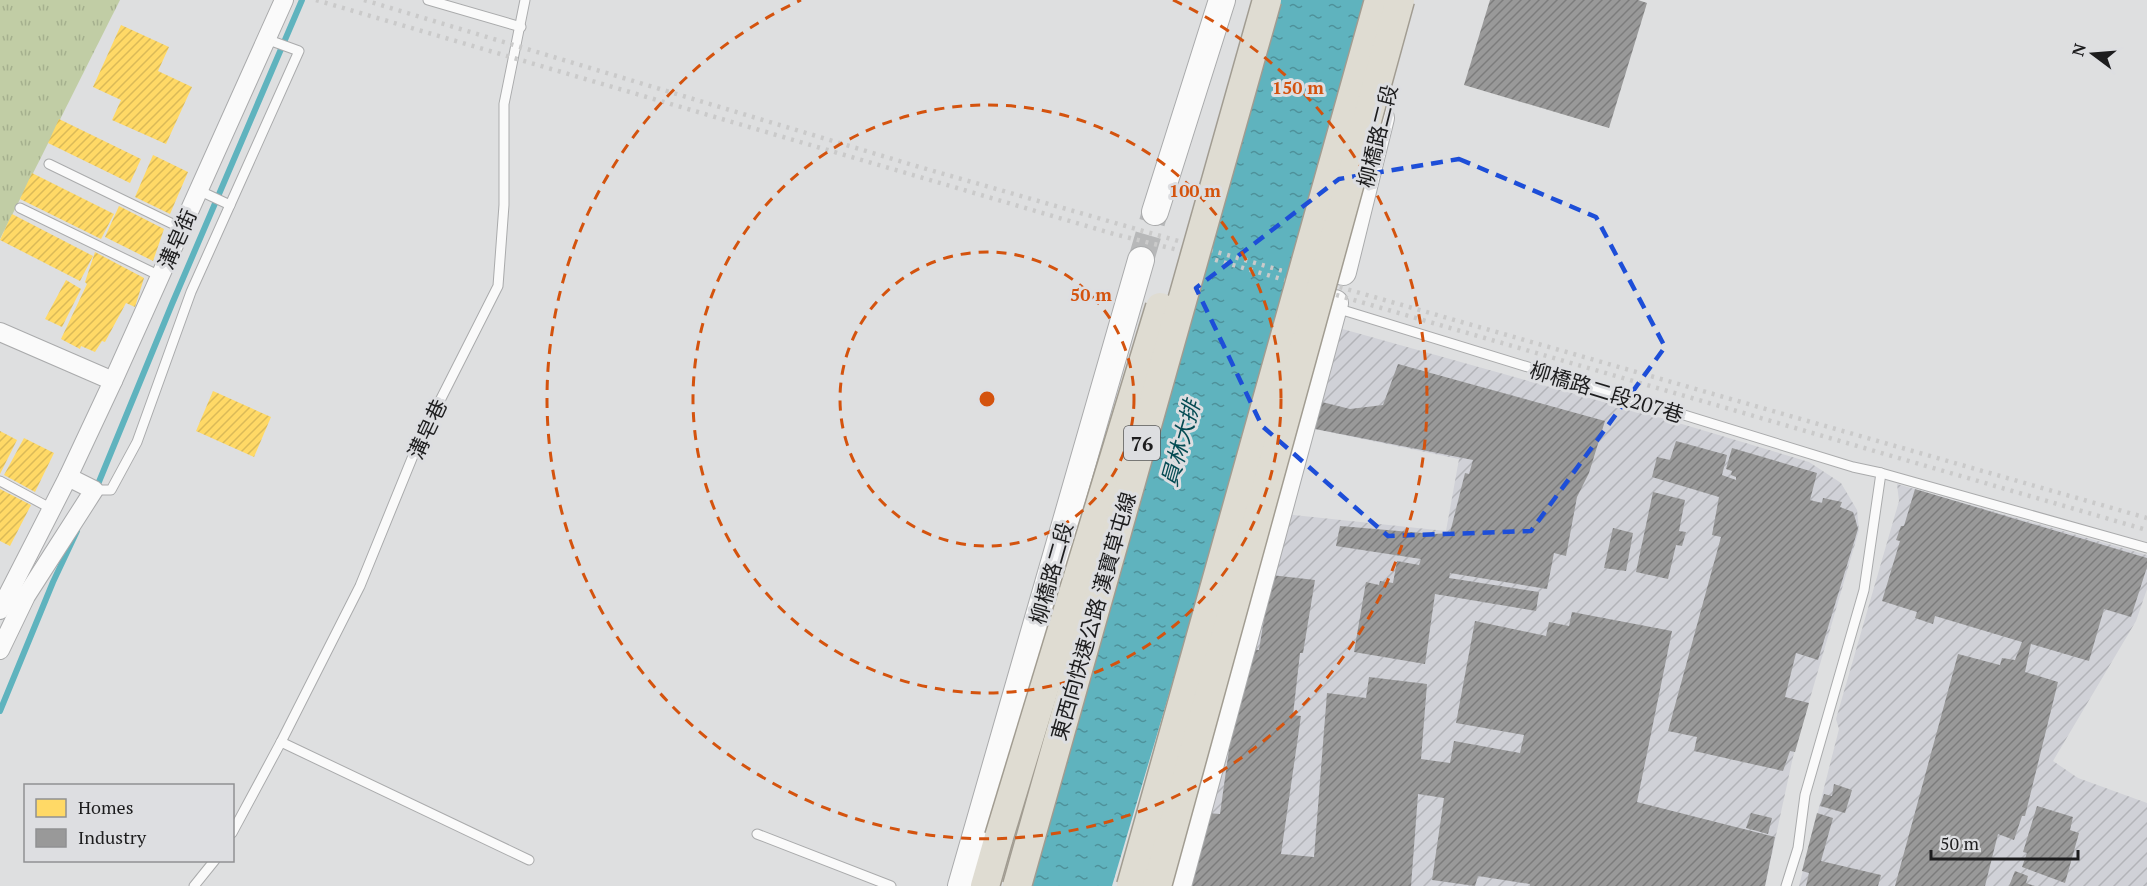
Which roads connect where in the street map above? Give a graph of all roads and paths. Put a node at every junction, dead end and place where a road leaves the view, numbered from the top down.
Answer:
1 (284, 0) edge
2 (428, 0) edge
3 (525, 0) edge
4 (1222, 0) edge
5 (1253, 0) edge
6 (1267, 0) edge
7 (1379, 0) edge
8 (1400, 0) edge
9 (1411, 0) edge
10 (521, 27) junction
11 (267, 39) junction
12 (49, 164) dead end
13 (198, 190) junction
14 (230, 205) junction
15 (20, 208) dead end
16 (1155, 212) tunnel mouth
17 (181, 228) junction
18 (1141, 260) tunnel mouth
19 (1343, 272) dead end
20 (160, 276) junction
21 (1334, 305) joint
22 (0, 332) edge
23 (113, 381) junction
24 (1881, 473) junction
25 (68, 477) junction
26 (0, 481) edge
27 (94, 490) junction
28 (52, 509) junction
29 (2147, 548) edge
30 (26, 596) junction
31 (2, 603) edge
32 (0, 650) edge
33 (281, 742) junction
34 (234, 828) edge
35 (757, 834) dead end
36 (529, 860) dead end
37 (214, 862) edge
38 (194, 886) edge
39 (891, 886) edge
40 (961, 886) edge
41 (985, 886) edge
42 (1017, 886) edge
43 (1131, 886) edge
44 (1157, 886) edge
45 (1178, 886) edge
46 (1786, 886) edge

1 - 11 street, 溝皂街
2 - 10 lane
3 - 10 lane, 溝皂巷
4 - 16 main road
5 - 41 highway, bridge
6 - 42 highway, 東西向快速公路 漢寶草屯線 / 76, bridge
7 - 43 highway, bridge
8 - 44 highway, bridge
9 - 19 main road, 柳橋路二段
10 - 33 lane, 溝皂巷
11 - 13 street, 溝皂街
11 - 14 lane
12 - 17 lane
13 - 14 lane
13 - 17 street, 溝皂街
14 - 27 lane
15 - 20 lane
17 - 20 street, 溝皂街
18 - 40 main road, 柳橋路二段
20 - 23 street, 溝皂街
21 - 24 lane, 柳橋路二段207巷
21 - 45 main road
22 - 23 street
23 - 25 street, 溝皂街
24 - 29 lane, 柳橋路二段207巷
24 - 46 lane
25 - 27 street
25 - 28 street, 溝皂街
25 - 30 street, 溝皂街
26 - 28 lane
27 - 30 street, 溝皂街
28 - 31 street, 溝皂街
30 - 32 street, 溝皂街
33 - 34 lane, 溝皂巷
33 - 36 lane
35 - 39 lane
37 - 38 lane

